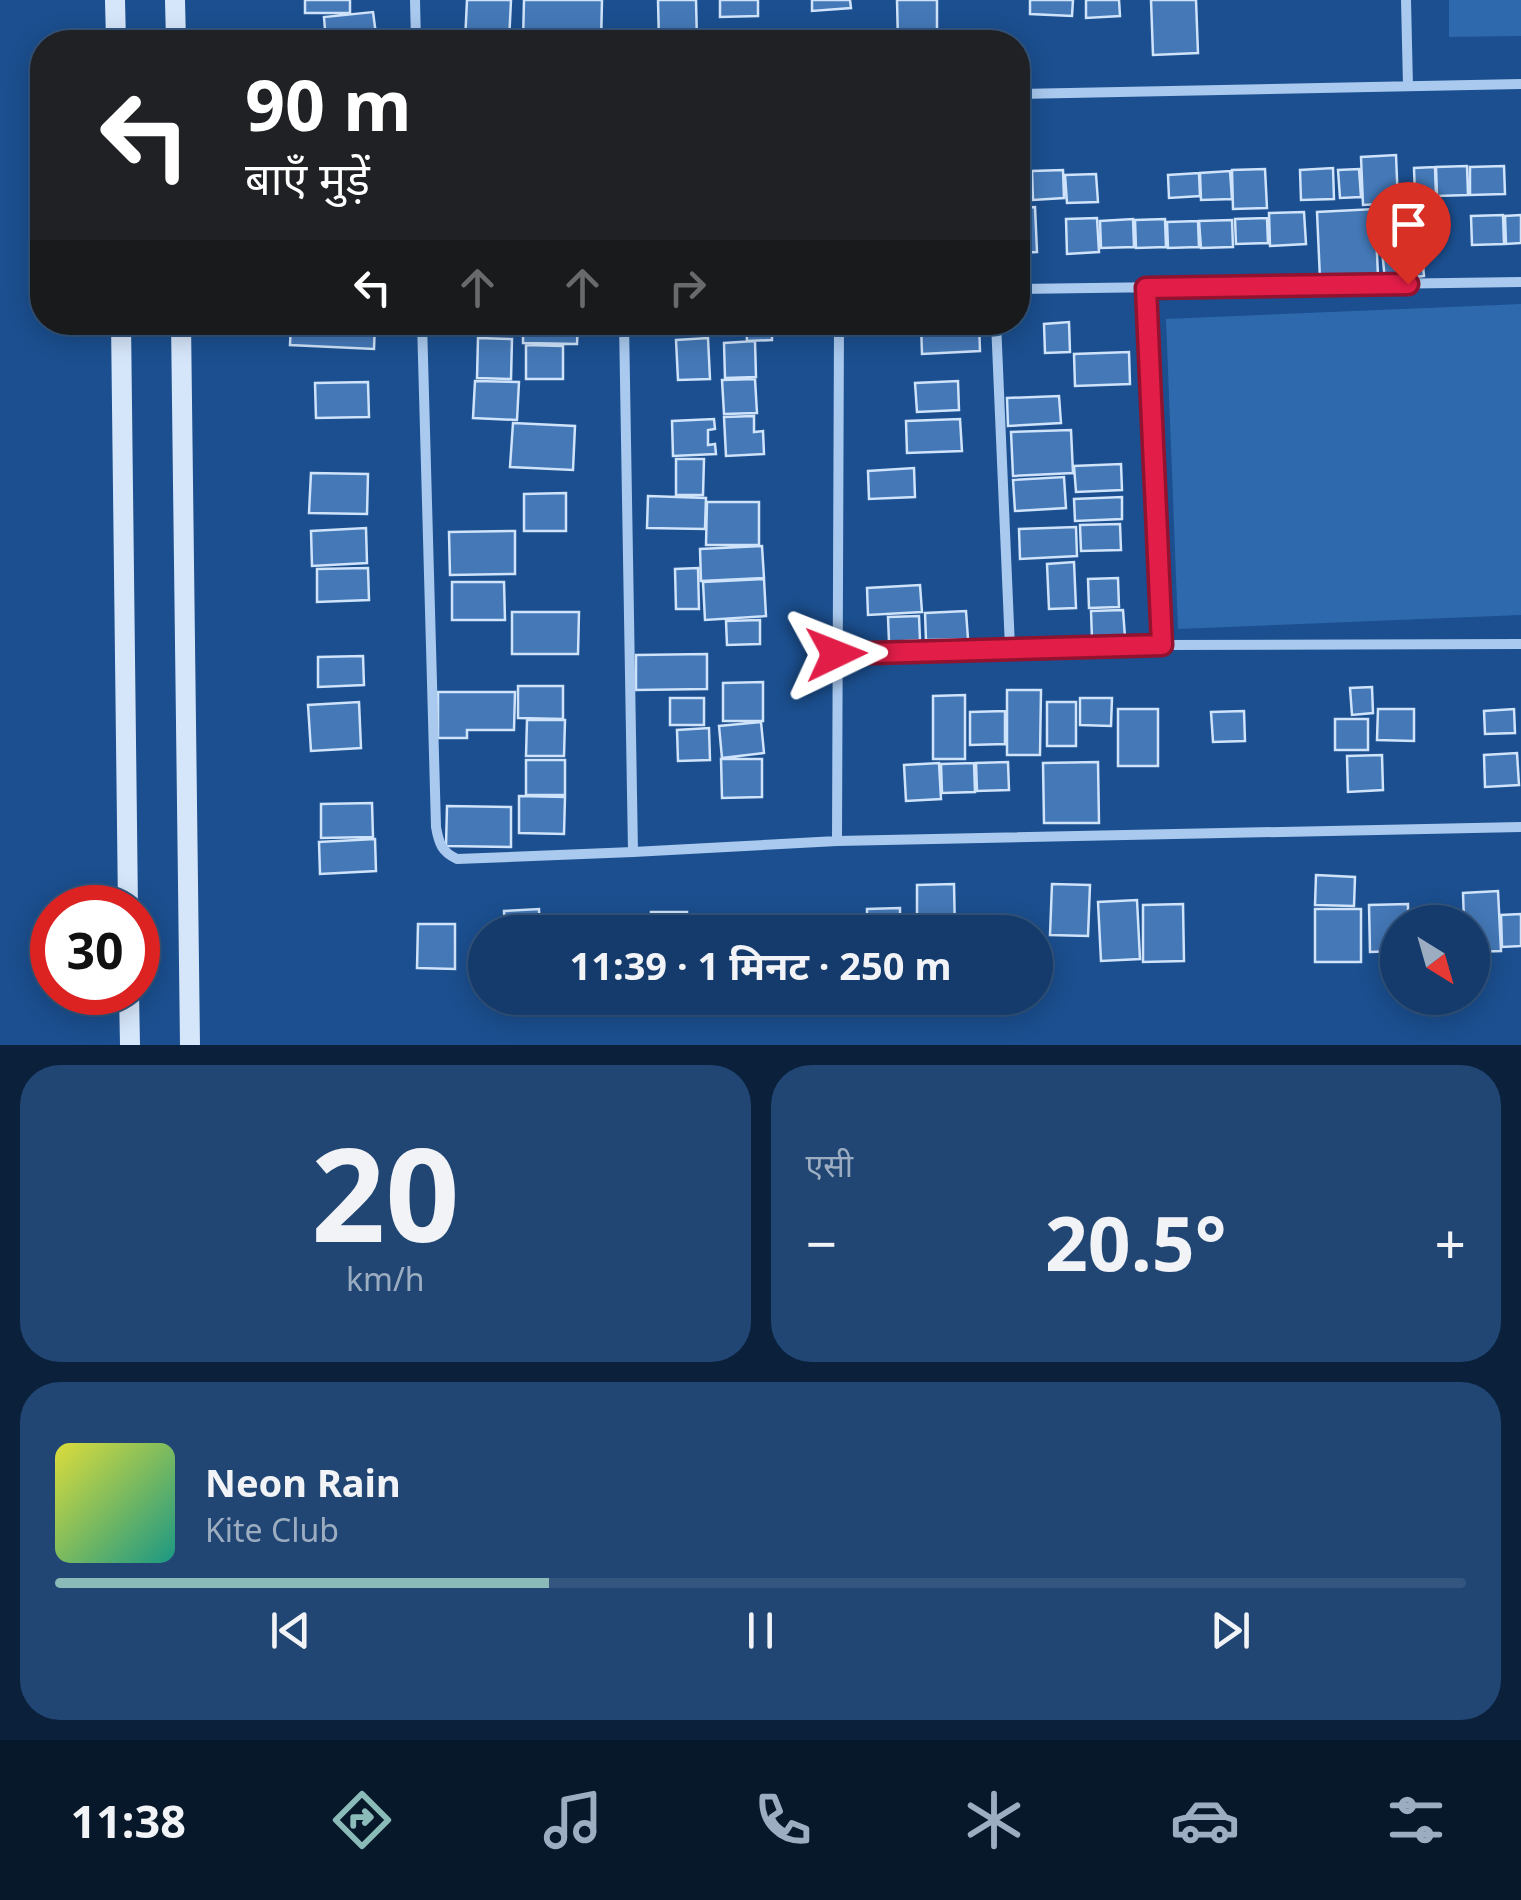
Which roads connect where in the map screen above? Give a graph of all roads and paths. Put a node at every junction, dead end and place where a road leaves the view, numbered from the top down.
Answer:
1 (115, 0) edge
2 (175, 0) edge
3 (415, 0) edge
4 (1406, 0) edge
5 (116, 30) edge
6 (176, 30) edge
7 (416, 30) edge
8 (1521, 84) edge
9 (1408, 86) junction
10 (1030, 94) edge
11 (1521, 282) edge
12 (1146, 288) junction
13 (1030, 290) edge
14 (121, 335) edge
15 (181, 335) edge
16 (422, 335) edge
17 (624, 335) edge
18 (840, 335) edge
19 (997, 335) edge
20 (1521, 644) edge
21 (1162, 645) junction
22 (1010, 648) junction
23 (836, 654) junction
24 (1521, 827) edge
25 (837, 840) junction
26 (633, 852) junction
27 (128, 885) edge
28 (129, 1015) edge
29 (130, 1045) edge
30 (190, 1045) edge

1 - 5 street
2 - 6 street
3 - 7 street
4 - 9 street
8 - 9 street
9 - 10 street
11 - 12 street
12 - 13 street
12 - 21 street
14 - 27 street
15 - 30 street
16 - 26 street
17 - 26 street
18 - 23 street
19 - 22 street
20 - 21 street
21 - 22 street
22 - 23 street
23 - 25 street
24 - 25 street
25 - 26 street
28 - 29 street

